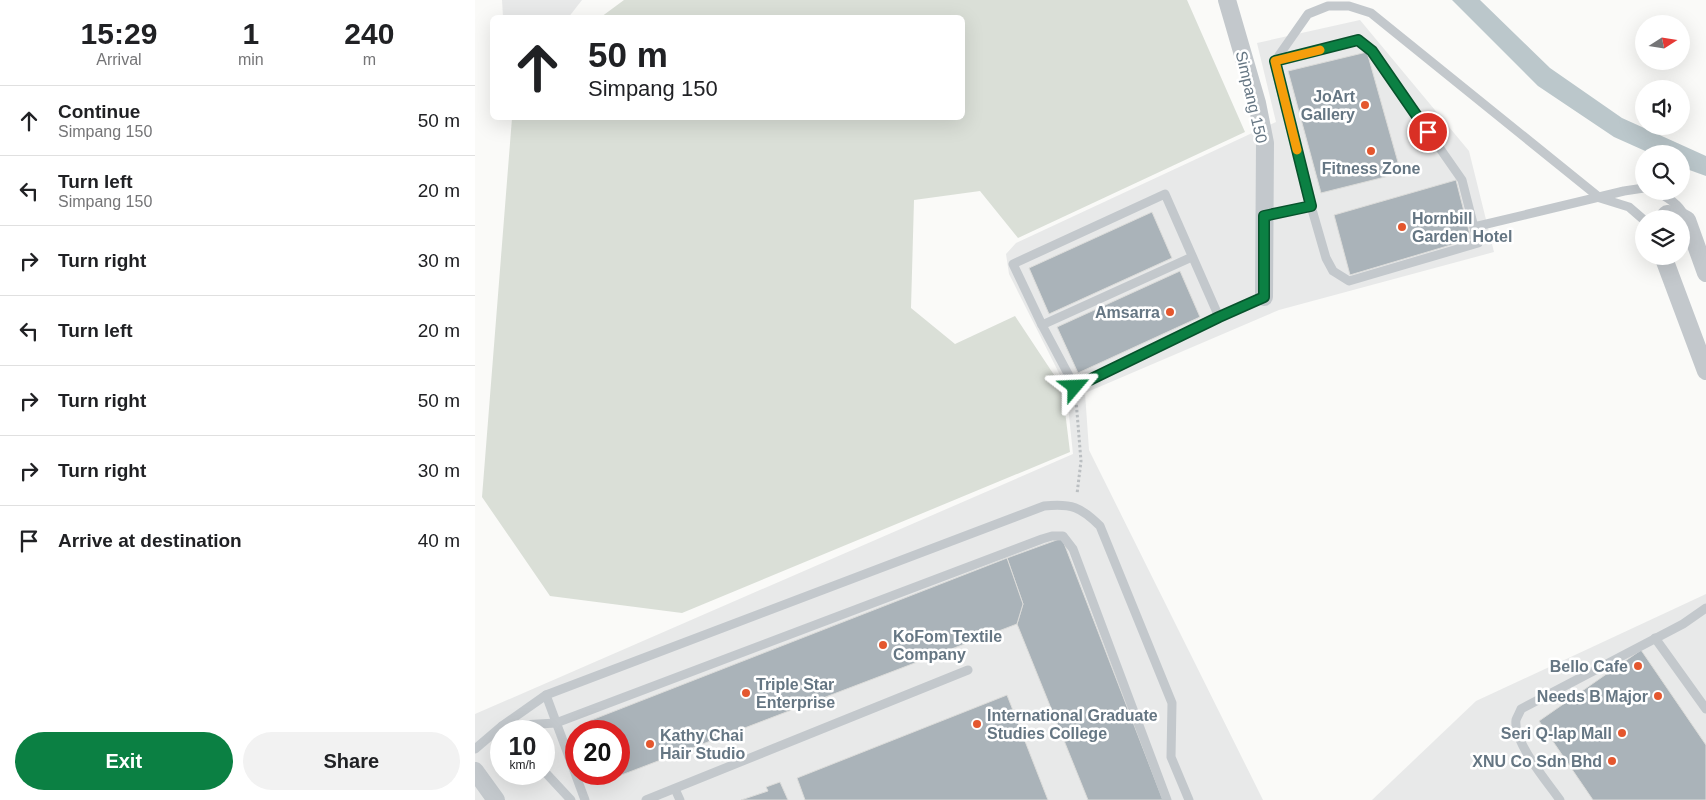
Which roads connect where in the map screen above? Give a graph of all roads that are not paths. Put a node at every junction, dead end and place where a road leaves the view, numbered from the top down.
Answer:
1 (1227, 0) edge
2 (1275, 61) junction
3 (1635, 189) edge
4 (1600, 198) junction
5 (1671, 200) edge
6 (1311, 206) junction
7 (1681, 210) edge
8 (1635, 212) edge
9 (1264, 216) junction
10 (1475, 228) junction
11 (1690, 228) edge
12 (1192, 257) junction
13 (1666, 265) edge
14 (1706, 273) edge
15 (1264, 297) joint
16 (1219, 317) junction
17 (1042, 325) junction
18 (1706, 371) edge
19 (1705, 611) edge
20 (1655, 638) junction
21 (968, 670) dead end
22 (546, 695) junction
23 (1706, 709) edge
24 (514, 720) edge
25 (557, 723) junction
26 (490, 738) edge
27 (475, 749) edge
28 (475, 771) edge
29 (555, 783) edge
30 (675, 789) junction
31 (475, 793) edge
32 (483, 800) edge
33 (496, 800) edge
34 (571, 800) edge
35 (585, 800) edge
36 (646, 800) edge
37 (680, 800) edge
38 (1167, 800) edge
39 (1189, 800) edge
40 (1560, 800) edge

1 - 9 street, Simpang 150
2 - 4 lane
2 - 6 lane
2 - 10 lane
3 - 4 lane
4 - 8 lane
4 - 10 lane
5 - 7 lane
6 - 9 lane
6 - 10 lane
9 - 15 street, Simpang 150
11 - 14 street
12 - 16 lane
12 - 17 lane
12 - 17 lane
13 - 18 street
15 - 16 lane, Simpang 150
16 - 17 lane, Simpang 150
19 - 20 lane
20 - 23 lane
20 - 40 lane
21 - 30 lane
22 - 24 lane
22 - 25 lane
22 - 39 lane
25 - 35 lane
25 - 38 lane
26 - 27 lane
28 - 33 street
29 - 34 lane
30 - 36 lane
30 - 37 lane
31 - 32 street

